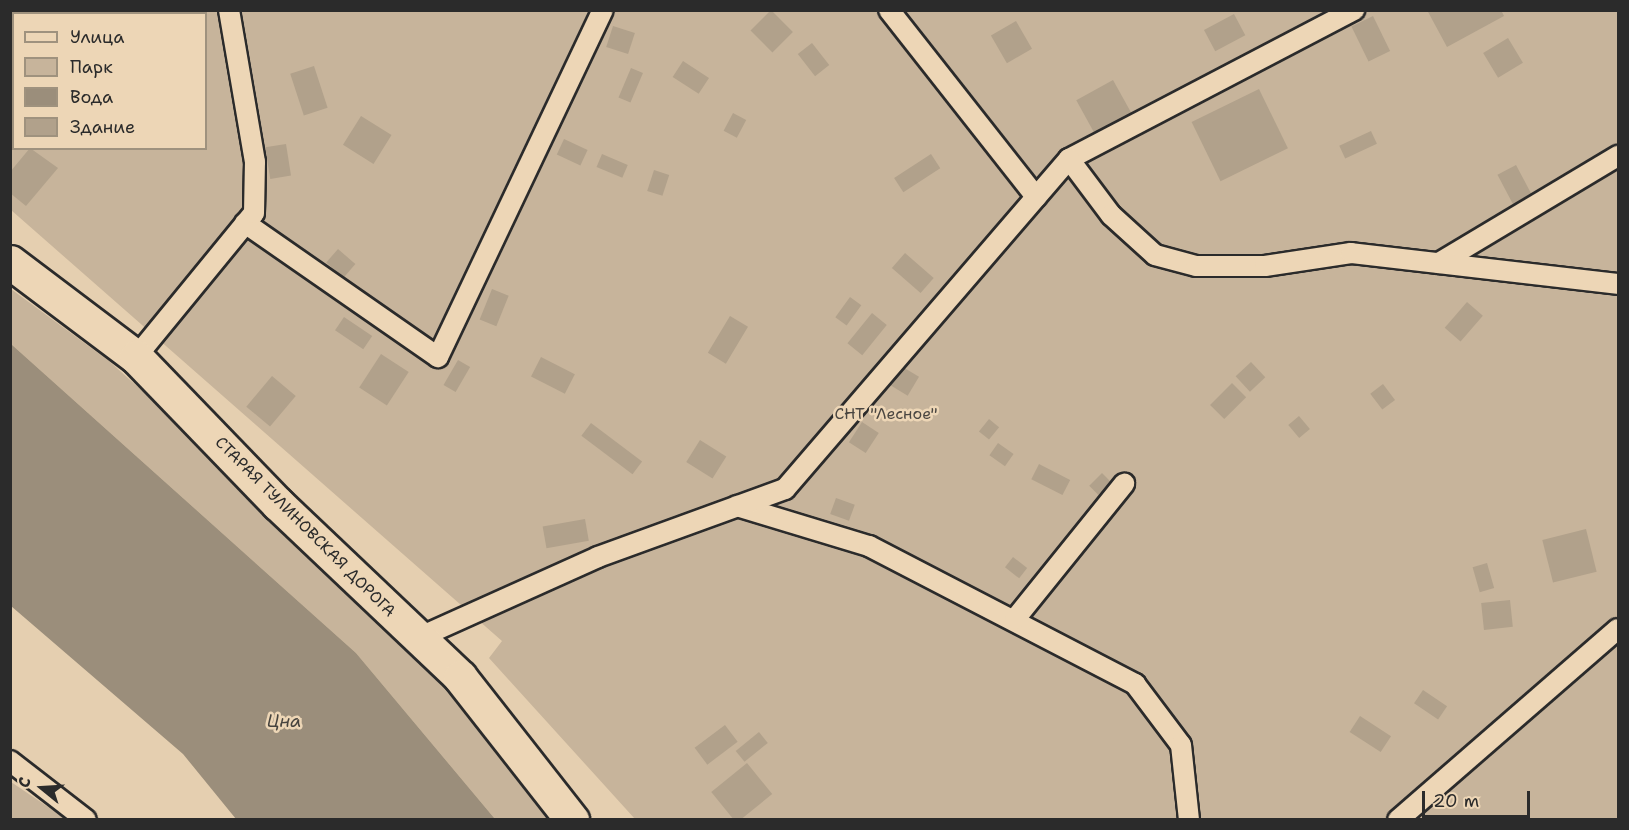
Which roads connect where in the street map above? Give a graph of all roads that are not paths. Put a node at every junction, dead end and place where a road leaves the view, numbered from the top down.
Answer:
1 (229, 10) edge
2 (603, 10) edge
3 (889, 10) edge
4 (1354, 10) edge
5 (1618, 156) edge
6 (1069, 159) junction
7 (1036, 197) junction
8 (245, 224) junction
9 (10, 262) edge
10 (1439, 263) junction
11 (1618, 284) edge
12 (136, 357) junction
13 (1124, 484) dead end
14 (737, 506) junction
15 (1015, 619) junction
16 (1618, 628) edge
17 (418, 638) junction
18 (10, 761) edge
19 (86, 819) edge
20 (572, 819) edge
21 (1189, 819) edge
22 (1398, 819) edge

1 - 8 lane
2 - 8 lane
3 - 7 lane
4 - 6 lane
5 - 10 lane
6 - 7 lane
6 - 10 lane
7 - 14 lane
8 - 12 lane
9 - 12 street, СТАРАЯ ТУЛИНОВСКАЯ ДОРОГА
10 - 11 lane
12 - 17 street, СТАРАЯ ТУЛИНОВСКАЯ ДОРОГА
13 - 15 lane
14 - 15 lane
14 - 17 lane
15 - 21 lane
16 - 22 lane
17 - 20 street, СТАРАЯ ТУЛИНОВСКАЯ ДОРОГА
18 - 19 lane

